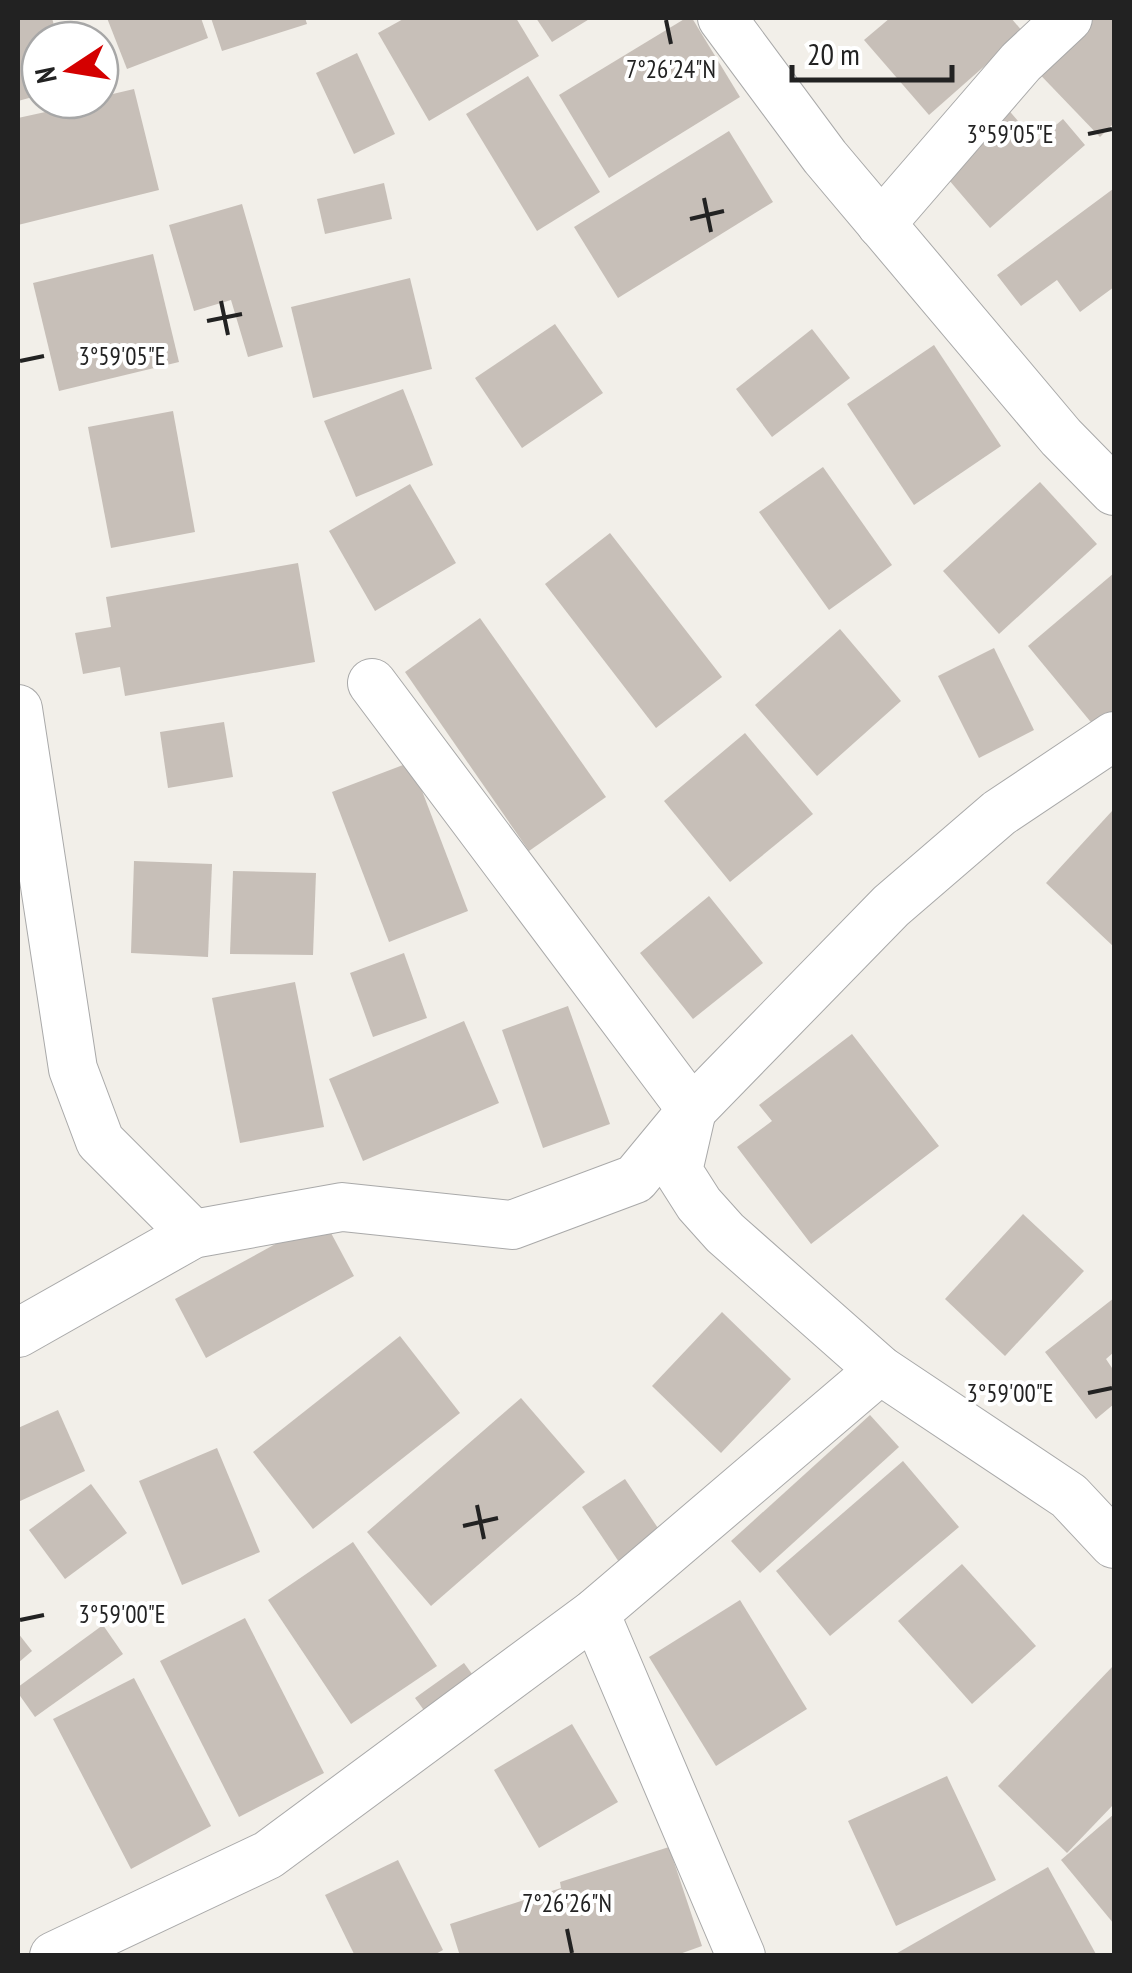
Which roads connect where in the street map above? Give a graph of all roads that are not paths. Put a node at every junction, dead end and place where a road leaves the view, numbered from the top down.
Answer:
1 (722, 18) edge
2 (1068, 18) edge
3 (882, 224) junction
4 (1114, 491) edge
5 (372, 682) dead end
6 (18, 709) edge
7 (1114, 736) edge
8 (692, 1110) junction
9 (193, 1234) junction
10 (18, 1333) edge
11 (880, 1370) junction
12 (1114, 1544) edge
13 (595, 1613) junction
14 (54, 1956) edge
15 (741, 1956) edge

1 - 3 street
2 - 3 street
3 - 4 street
5 - 8 street
6 - 9 street
7 - 8 street
8 - 9 street
8 - 11 street
9 - 10 street
11 - 12 street
11 - 13 street
13 - 14 street
13 - 15 street

